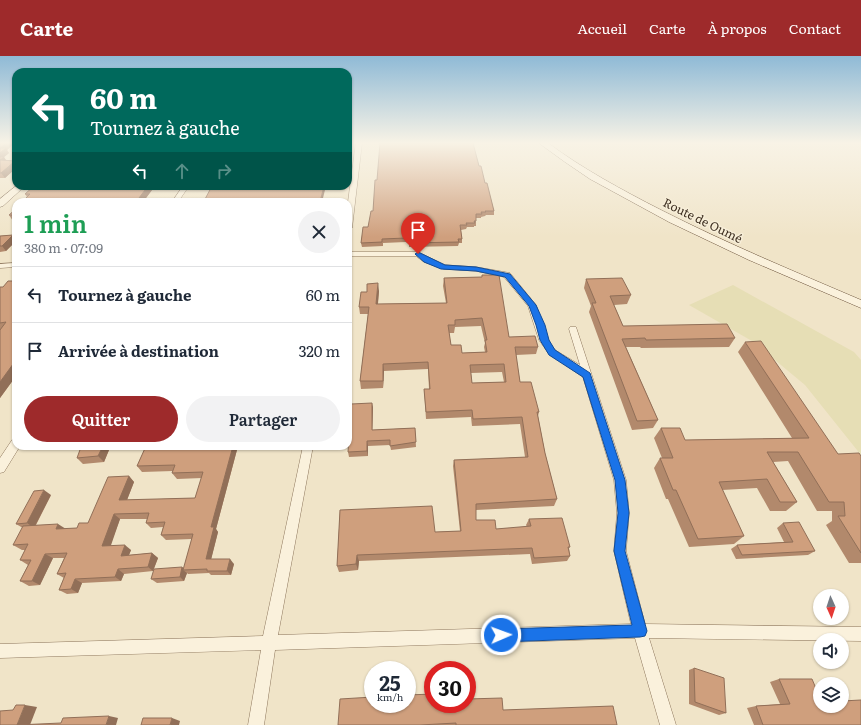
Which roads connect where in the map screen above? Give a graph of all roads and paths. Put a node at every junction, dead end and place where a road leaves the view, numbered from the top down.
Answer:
1 (355, 174) edge
2 (589, 174) edge
3 (16, 190) edge
4 (352, 198) edge
5 (0, 204) edge
6 (352, 254) edge
7 (12, 265) edge
8 (0, 266) edge
9 (861, 304) edge
10 (573, 330) dead end
11 (587, 375) junction
12 (12, 449) edge
13 (307, 450) edge
14 (0, 468) edge
15 (640, 631) junction
16 (861, 634) edge
17 (270, 643) junction
18 (0, 651) edge
19 (256, 725) edge
20 (668, 725) edge

1 - 4 street
2 - 9 main road, Route de Oumé
3 - 5 main road
6 - 11 street
7 - 8 street
10 - 11 street
11 - 15 street
12 - 14 street
13 - 17 street
15 - 16 street
15 - 17 street
15 - 20 street
17 - 18 street
17 - 19 street

